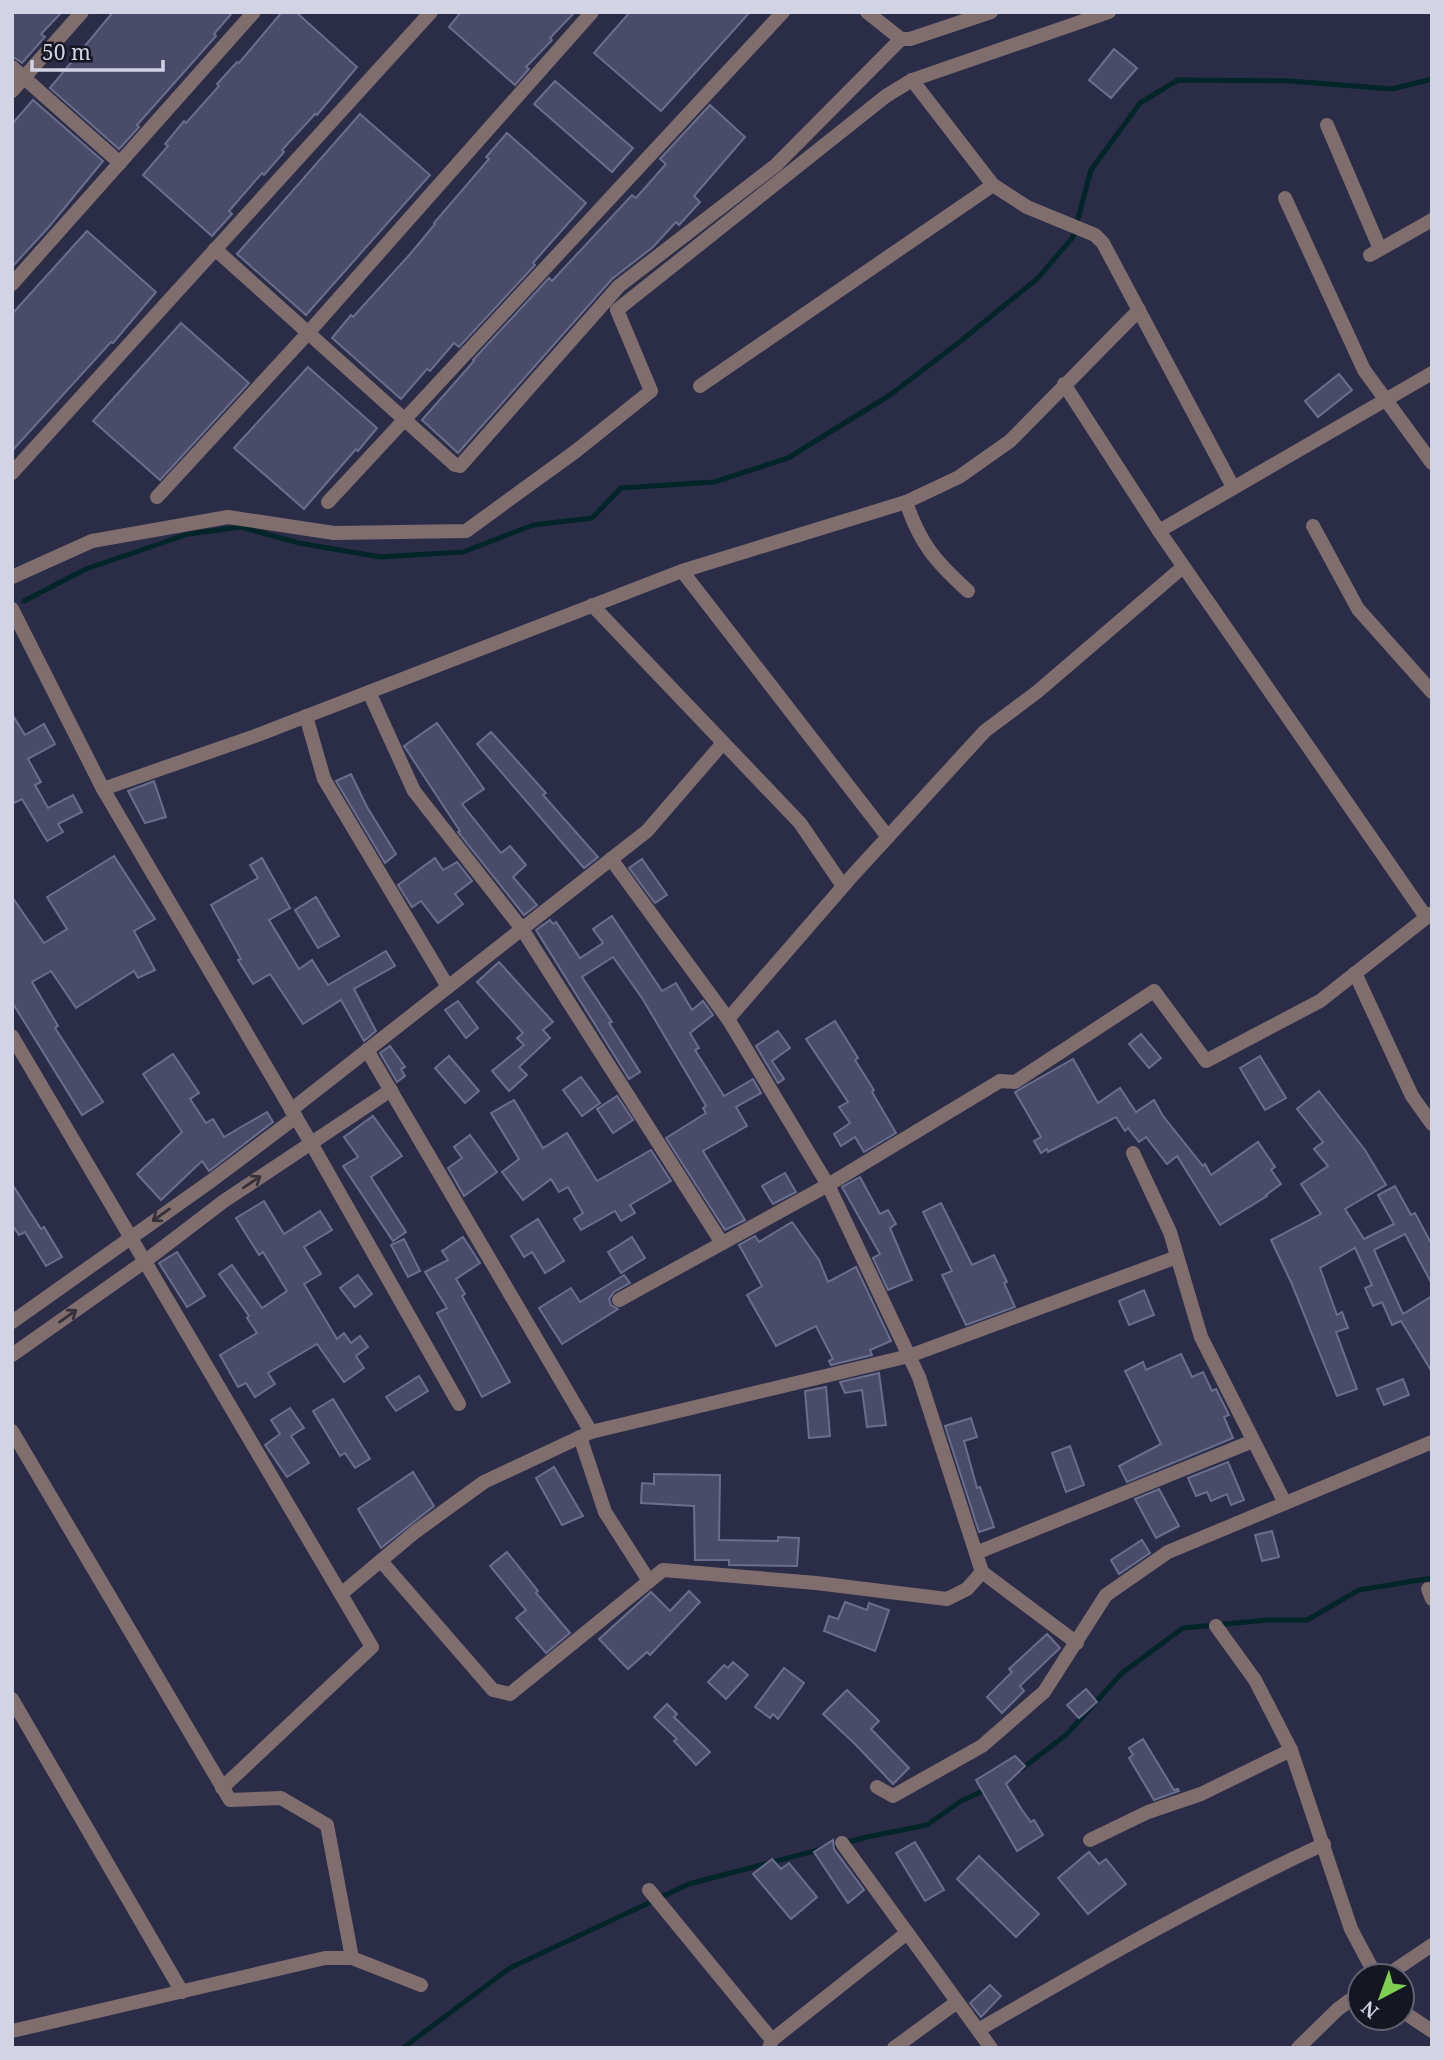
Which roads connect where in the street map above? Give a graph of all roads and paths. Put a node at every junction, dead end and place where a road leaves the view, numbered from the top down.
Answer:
1 (82, 12) edge
2 (254, 12) edge
3 (431, 12) edge
4 (592, 12) edge
5 (783, 12) edge
6 (867, 12) edge
7 (991, 12) edge
8 (1109, 12) edge
9 (901, 39) junction
10 (12, 67) edge
11 (24, 78) junction
12 (912, 80) junction
13 (12, 91) edge
14 (1327, 125) dead end
15 (120, 163) junction
16 (993, 185) junction
17 (1285, 198) dead end
18 (1432, 220) edge
19 (215, 249) junction
20 (12, 284) edge
21 (1139, 310) junction
22 (308, 333) junction
23 (1432, 373) edge
24 (1064, 384) junction
25 (701, 386) dead end
26 (1386, 399) junction
27 (404, 419) junction
28 (1432, 463) edge
29 (12, 473) edge
30 (1233, 487) junction
31 (157, 497) dead end
32 (328, 502) dead end
33 (906, 502) junction
34 (1313, 526) dead end
35 (1159, 531) junction
36 (1183, 567) junction
37 (681, 571) junction
38 (12, 577) edge
39 (968, 592) dead end
40 (592, 606) junction
41 (12, 609) edge
42 (369, 692) junction
43 (1432, 692) edge
44 (306, 716) junction
45 (723, 743) junction
46 (103, 789) junction
47 (888, 837) junction
48 (611, 859) junction
49 (843, 886) junction
50 (1429, 915) edge
51 (522, 929) junction
52 (1356, 973) junction
53 (448, 986) junction
54 (727, 1019) junction
55 (12, 1036) edge
56 (367, 1050) junction
57 (391, 1090) junction
58 (293, 1113) junction
59 (1432, 1124) edge
60 (311, 1143) junction
61 (1133, 1153) dead end
62 (828, 1185) junction
63 (130, 1238) junction
64 (722, 1243) junction
65 (1177, 1257) junction
66 (144, 1262) junction
67 (619, 1300) dead end
68 (12, 1322) edge
69 (12, 1356) edge
70 (909, 1356) junction
71 (459, 1404) dead end
72 (12, 1431) edge
73 (586, 1435) junction
74 (1253, 1441) junction
75 (1432, 1442) edge
76 (1285, 1503) junction
77 (976, 1553) junction
78 (381, 1561) junction
79 (982, 1572) junction
80 (649, 1581) junction
81 (341, 1594) junction
82 (1216, 1626) dead end
83 (1077, 1643) junction
84 (12, 1699) edge
85 (1291, 1750) junction
86 (877, 1787) dead end
87 (222, 1788) junction
88 (1090, 1840) dead end
89 (842, 1843) dead end
90 (1324, 1844) junction
91 (649, 1890) dead end
92 (906, 1933) junction
93 (1432, 1945) edge
94 (352, 1958) junction
95 (1369, 1962) edge
96 (1406, 1962) edge
97 (421, 1985) dead end
98 (182, 1992) junction
99 (957, 2002) junction
100 (1346, 2003) edge
101 (1416, 2020) edge
102 (978, 2030) junction
103 (12, 2031) edge
104 (1432, 2031) edge
105 (770, 2044) edge
106 (894, 2048) edge
107 (990, 2048) edge
108 (1298, 2048) edge

1 - 11 street
2 - 15 street
3 - 19 street
4 - 22 street
5 - 27 street
6 - 9 street
7 - 9 street
8 - 12 street
9 - 27 street
10 - 11 street
11 - 13 street
11 - 15 street
12 - 16 street
12 - 38 street
14 - 18 street
15 - 20 street
16 - 21 street
16 - 25 street
17 - 26 street
19 - 22 street
19 - 29 street
21 - 24 street
21 - 30 street
22 - 27 street
22 - 31 street
23 - 26 street
24 - 33 street
24 - 35 street
26 - 28 street
26 - 30 street
27 - 32 street
30 - 35 street
33 - 37 street
33 - 39 street
34 - 43 street
35 - 36 street
36 - 47 street
36 - 50 street
37 - 40 street
37 - 47 street
40 - 42 street
40 - 45 street
41 - 46 street
42 - 44 street
42 - 51 street
44 - 46 street
44 - 53 street
45 - 48 street
45 - 49 street
46 - 58 street
47 - 49 street
48 - 51 street
48 - 54 street
49 - 54 street
50 - 52 street
51 - 53 street
51 - 64 street
52 - 59 street
52 - 62 street
53 - 56 street
54 - 62 street
55 - 63 street
56 - 57 street
56 - 58 street
57 - 60 street
57 - 73 street
58 - 60 street
58 -> 63 street
66 -> 60 street
60 - 71 street
61 - 65 street
62 - 64 street
62 - 70 street
63 - 66 street
63 - 68 street
64 - 67 street
65 - 70 street
65 - 74 street
69 -> 66 street
66 - 81 street
70 - 73 street
70 - 77 street
72 - 87 street
73 - 78 street
73 - 80 street
74 - 76 street
74 - 77 street
75 - 76 street
76 - 83 street
77 - 79 street
78 - 80 street
78 - 81 street
79 - 80 street
79 - 83 street
81 - 87 street
82 - 85 street
83 - 86 street
84 - 98 street
85 - 88 street
85 - 90 street
87 - 94 street
89 - 92 street
90 - 95 street
90 - 102 street
91 - 105 street
92 - 99 street
92 - 105 street
93 - 96 street
94 - 97 street
94 - 98 street
98 - 103 street
99 - 102 street
99 - 106 street
100 - 108 street
101 - 104 street
102 - 107 street

